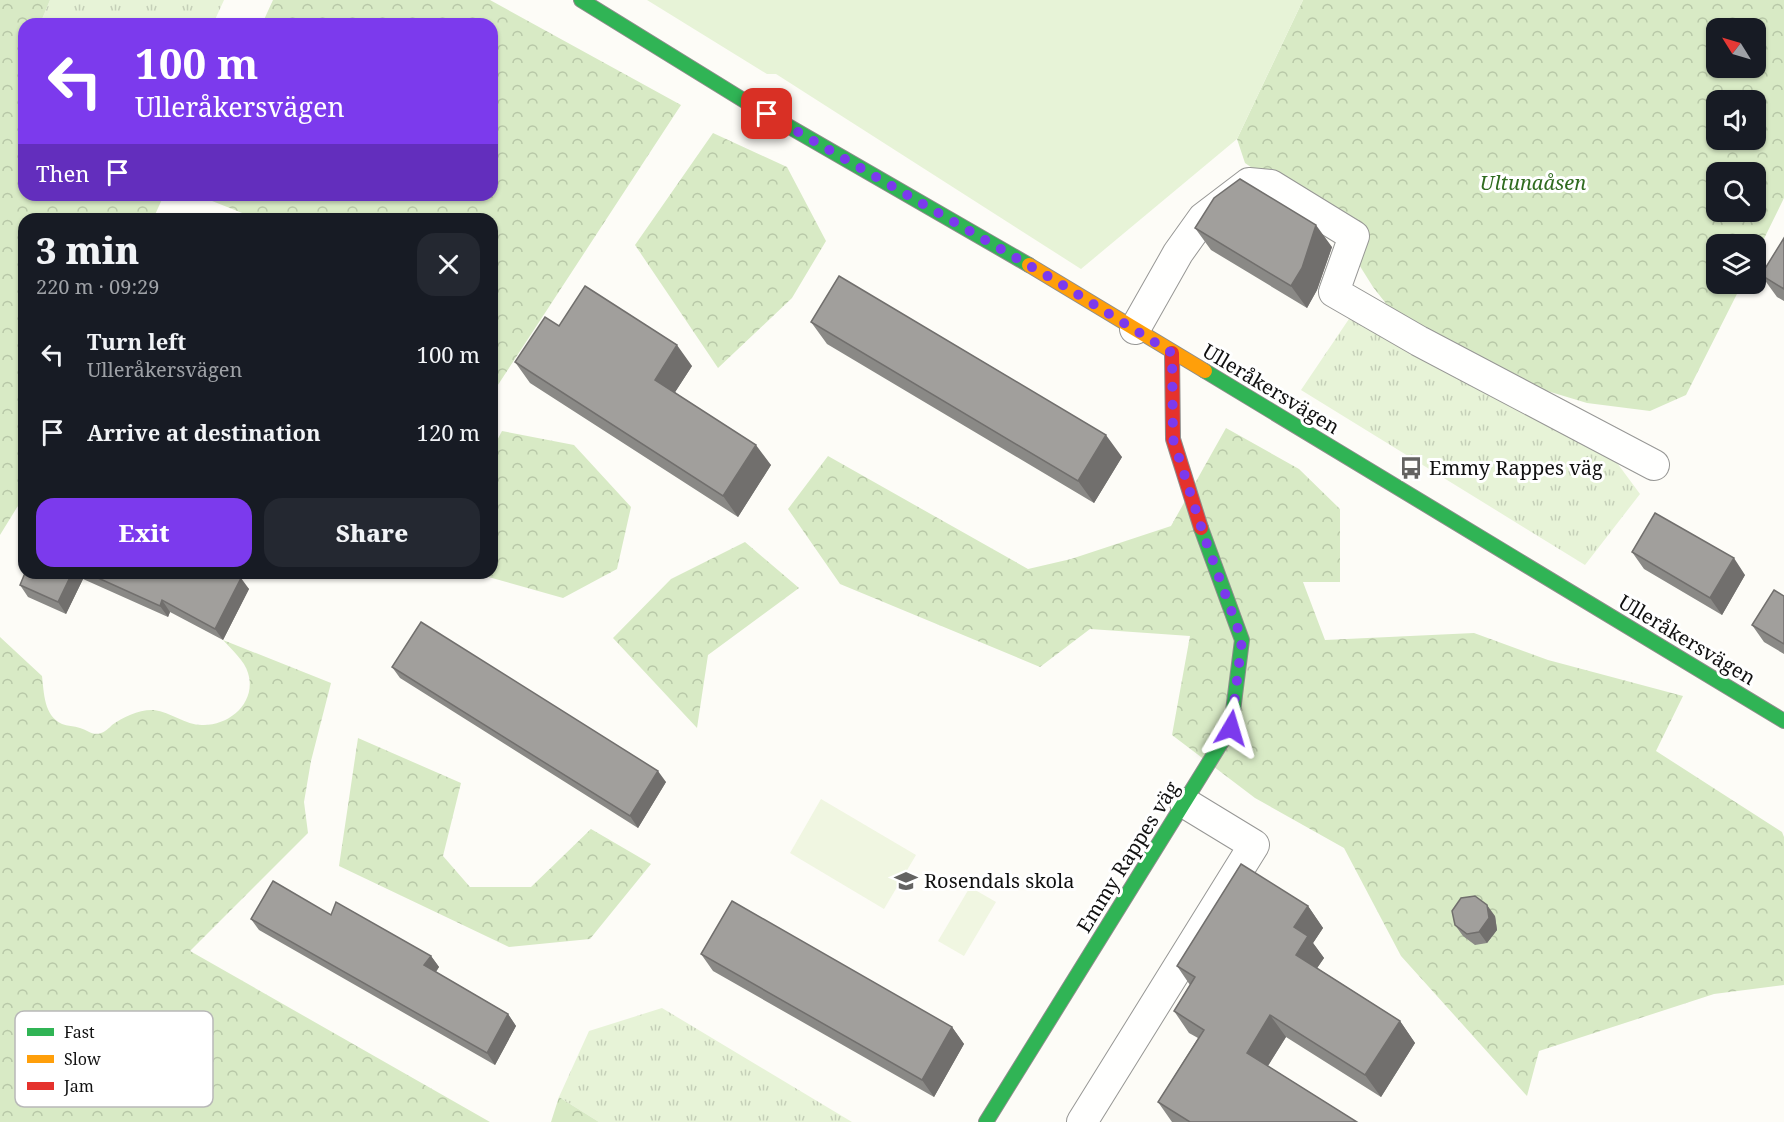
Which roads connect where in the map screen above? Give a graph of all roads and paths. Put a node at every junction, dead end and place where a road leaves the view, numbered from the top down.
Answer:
1 (581, 0) edge
2 (1135, 329) junction
3 (1172, 353) junction
4 (1654, 465) dead end
5 (1784, 722) edge
6 (1185, 803) junction
7 (992, 1120) edge
8 (1082, 1122) edge

1 - 2 street, Ulleråkersvägen
2 - 3 street, Ulleråkersvägen
2 - 4 street
3 - 5 street, Ulleråkersvägen
3 - 6 street, Emmy Rappes väg
6 - 7 street, Emmy Rappes väg
6 - 8 street

